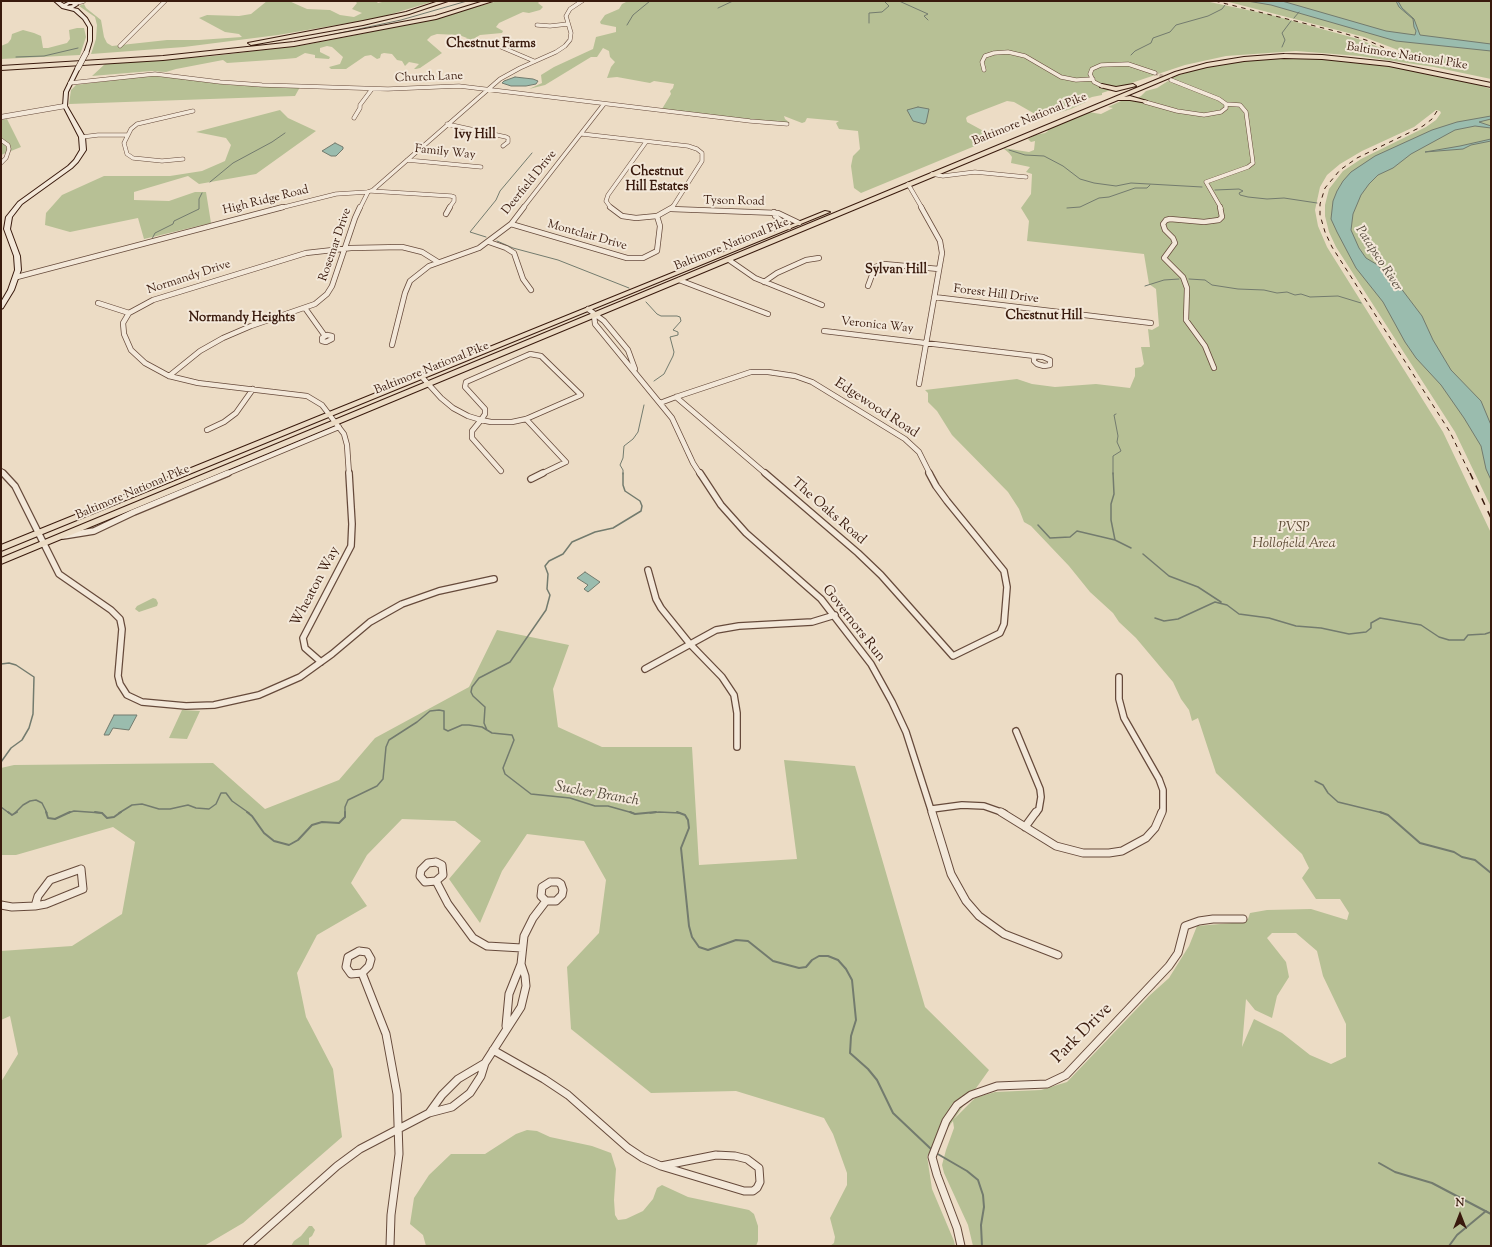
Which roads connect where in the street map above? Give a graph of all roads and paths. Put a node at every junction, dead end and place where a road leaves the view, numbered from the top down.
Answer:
1 (57, 1) edge
2 (83, 1) edge
3 (165, 1) edge
4 (444, 1) edge
5 (490, 1) edge
6 (582, 1) edge
7 (72, 6) junction
8 (568, 24) junction
9 (537, 25) dead end
10 (120, 46) dead end
11 (501, 47) dead end
12 (534, 61) junction
13 (1, 62) edge
14 (1, 68) edge
15 (984, 70) dead end
16 (1155, 73) tunnel mouth
17 (1093, 80) junction
18 (1171, 80) tunnel mouth
19 (1156, 81) junction
20 (70, 83) junction
21 (1144, 83) junction
22 (1491, 84) edge
23 (1102, 86) junction
24 (372, 89) junction
25 (488, 89) junction
26 (1145, 102) junction
27 (604, 104) junction
28 (65, 106) junction
29 (1226, 106) junction
30 (1087, 107) junction
31 (1094, 107) junction
32 (193, 111) dead end
33 (1, 117) edge
34 (354, 118) dead end
35 (447, 124) junction
36 (788, 124) dead end
37 (582, 134) junction
38 (127, 135) junction
39 (82, 137) junction
40 (1, 140) edge
41 (646, 142) junction
42 (503, 146) dead end
43 (183, 159) dead end
44 (407, 160) junction
45 (1, 163) edge
46 (481, 167) dead end
47 (932, 174) junction
48 (1026, 177) dead end
49 (908, 184) junction
50 (369, 192) junction
51 (671, 210) junction
52 (774, 212) junction
53 (446, 214) dead end
54 (657, 216) junction
55 (799, 223) junction
56 (511, 224) junction
57 (789, 227) junction
58 (488, 242) junction
59 (345, 249) junction
60 (819, 258) dead end
61 (729, 260) junction
62 (438, 262) junction
63 (939, 269) junction
64 (17, 276) junction
65 (679, 280) junction
66 (764, 282) junction
67 (868, 286) dead end
68 (530, 290) dead end
69 (934, 297) junction
70 (98, 303) dead end
71 (822, 305) dead end
72 (1, 307) edge
73 (305, 308) junction
74 (588, 309) junction
75 (129, 313) junction
76 (768, 314) dead end
77 (594, 315) junction
78 (1151, 324) dead end
79 (824, 330) dead end
80 (325, 336) dead end
81 (926, 342) junction
82 (392, 345) dead end
83 (1034, 356) junction
84 (1214, 368) dead end
85 (636, 372) junction
86 (169, 376) junction
87 (422, 377) junction
88 (427, 384) junction
89 (919, 384) dead end
90 (253, 389) junction
91 (676, 397) junction
92 (660, 403) junction
93 (526, 419) junction
94 (481, 420) junction
95 (335, 421) junction
96 (208, 430) dead end
97 (1, 471) edge
98 (501, 471) dead end
99 (531, 479) dead end
100 (39, 533) junction
101 (61, 536) junction
102 (44, 544) junction
103 (1, 548) edge
104 (1, 561) edge
105 (648, 570) dead end
106 (494, 579) dead end
107 (835, 615) junction
108 (690, 644) junction
109 (953, 656) joint
110 (321, 662) junction
111 (645, 669) dead end
112 (1119, 677) dead end
113 (1016, 731) dead end
114 (737, 747) dead end
115 (932, 809) junction
116 (1025, 827) junction
117 (436, 881) dead end
118 (546, 901) dead end
119 (1, 906) edge
120 (35, 906) junction
121 (1243, 919) dead end
122 (522, 948) junction
123 (1058, 955) dead end
124 (521, 964) junction
125 (362, 973) dead end
126 (506, 1028) junction
127 (493, 1050) junction
128 (485, 1064) junction
129 (429, 1113) junction
130 (398, 1128) junction
131 (661, 1166) junction
132 (247, 1246) edge
133 (390, 1246) edge
134 (961, 1246) edge

1 - 7 main road
2 - 7 street
3 - 10 street
4 - 13 highway
5 - 14 highway
6 - 8 street
7 - 20 main road, bridge
8 - 9 street
8 - 12 street
11 - 12 street
12 - 25 street
15 - 17 street
16 - 17 street
17 - 23 street
18 - 29 street
19 - 22 main road, Baltimore National Pike
19 - 26 main road
19 - 31 main road, Baltimore National Pike
20 - 24 street, Church Lane
20 - 28 main road
21 - 22 main road, Baltimore National Pike
21 - 23 main road
21 - 30 main road, Baltimore National Pike
23 - 30 main road
24 - 25 street, Church Lane
24 - 34 street
25 - 27 street, Church Lane
25 - 35 street
26 - 29 street
26 - 31 main road
27 - 36 street, Church Lane
27 - 37 street, Deerfield Drive
28 - 33 street
28 - 39 main road
29 - 84 street
30 - 55 main road, Baltimore National Pike
31 - 47 main road, Baltimore National Pike
32 - 38 street
35 - 42 street
35 - 44 street
37 - 41 street
37 - 56 street, Deerfield Drive
38 - 39 street
38 - 43 street
39 - 64 main road
40 - 45 street
41 - 51 street
41 - 54 street
44 - 46 street, Family Way
44 - 50 street
47 - 48 street
47 - 49 main road, Baltimore National Pike
49 - 61 main road, Baltimore National Pike
49 - 63 street
50 - 53 street, High Ridge Road
50 - 59 street, Rosemar Drive
50 - 64 street, High Ridge Road
51 - 52 street, Tyson Road
51 - 54 street
52 - 55 street, Tyson Road
52 - 57 street, Tyson Road
54 - 56 street, Montclair Drive
55 - 57 main road, Baltimore National Pike
56 - 58 street, Deerfield Drive
57 - 74 main road, Baltimore National Pike
58 - 62 street, Deerfield Drive
58 - 68 street
59 - 62 street, Normandy Drive
59 - 73 street, Rosemar Drive
59 - 75 street, Normandy Drive
60 - 66 street
61 - 65 main road, Baltimore National Pike
61 - 66 street
62 - 82 street, Deerfield Drive
63 - 67 street
63 - 69 street
64 - 72 main road
65 - 76 street
65 - 77 main road, Baltimore National Pike
66 - 71 street
69 - 78 street, Forest Hill Drive
69 - 81 street
70 - 75 street
73 - 80 street
73 - 86 street, Rosemar Drive
74 - 77 street, Governors Run
74 - 87 main road, Baltimore National Pike
75 - 86 street
77 - 85 street, Governors Run
77 - 85 street, Governors Run
77 - 88 main road, Baltimore National Pike
79 - 81 street, Veronica Way
81 - 83 street, Veronica Way
81 - 89 street
83 - 83 street, Veronica Way
85 - 92 street, Governors Run
86 - 90 street
87 - 88 street
87 - 95 main road, Baltimore National Pike
88 - 94 street
88 - 95 main road, Baltimore National Pike
90 - 95 street
90 - 96 street
91 - 92 street, Edgewood Road
91 - 109 street, The Oaks Road
91 - 109 street, Edgewood Road
92 - 107 street, Governors Run
93 - 94 street
93 - 94 street
93 - 99 street
94 - 98 street
95 - 100 main road, Baltimore National Pike
95 - 101 main road, Baltimore National Pike
95 - 101 street
95 - 110 street, Wheaton Way
97 - 100 street
100 - 102 street
100 - 103 main road, Baltimore National Pike
101 - 102 main road, Baltimore National Pike
102 - 104 main road, Baltimore National Pike
102 - 110 street
105 - 108 street
106 - 110 street
107 - 108 street
107 - 115 street, Governors Run
108 - 111 street
108 - 114 street
112 - 116 street
113 - 116 street
115 - 116 street
115 - 123 street, Governors Run
117 - 122 street
118 - 122 street
119 - 120 street
120 - 120 street
121 - 134 street, Park Drive
122 - 124 street
124 - 126 street
124 - 126 street
125 - 130 street
126 - 127 street
127 - 128 street
127 - 131 street
128 - 129 street
128 - 129 street
129 - 130 street
130 - 132 street
130 - 133 street
131 - 131 street

